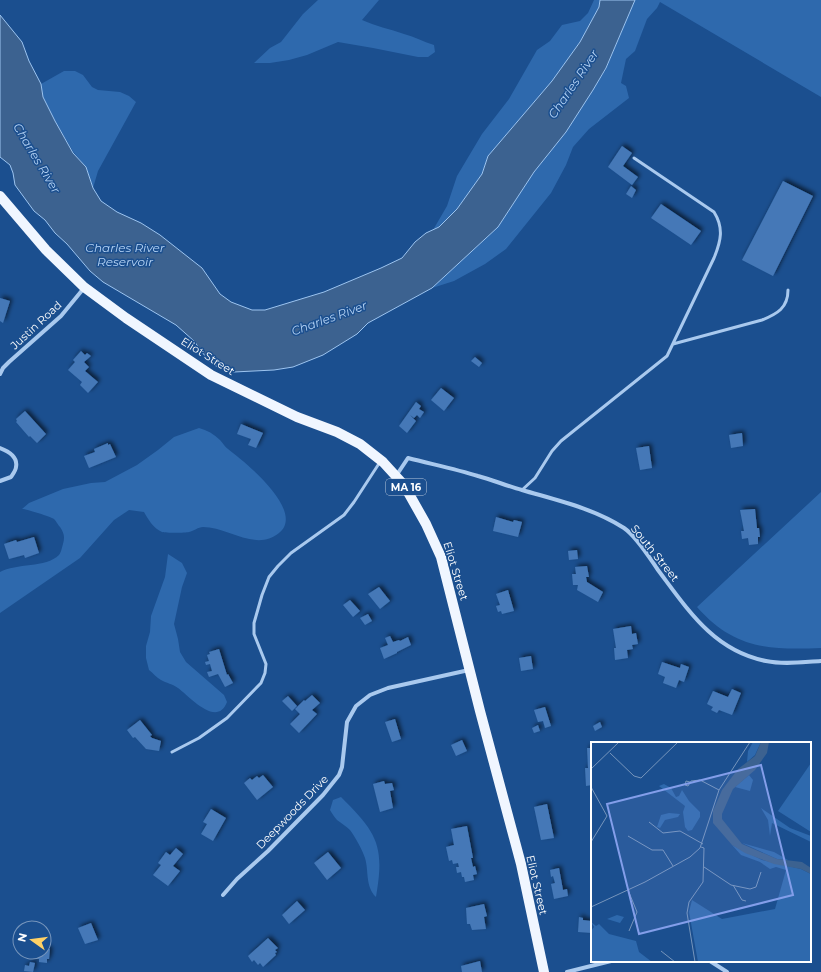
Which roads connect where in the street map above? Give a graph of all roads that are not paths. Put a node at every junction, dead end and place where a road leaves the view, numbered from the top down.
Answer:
1 (634, 158) dead end
2 (0, 196) edge
3 (84, 287) junction
4 (788, 290) dead end
5 (673, 344) junction
6 (0, 374) edge
7 (0, 448) edge
8 (381, 460) junction
9 (396, 476) junction
10 (0, 481) edge
11 (522, 490) junction
12 (821, 661) edge
13 (469, 670) junction
14 (172, 752) dead end
15 (223, 895) dead end
16 (607, 962) edge
17 (712, 962) edge
18 (544, 972) edge
19 (567, 972) edge
20 (727, 972) edge

1 - 5 lane
2 - 3 main road, Eliot Street / MA 16
3 - 6 street, Justin Road
3 - 8 main road, Eliot Street / MA 16
4 - 5 lane
5 - 11 lane
7 - 10 street
8 - 9 main road, Eliot Street / MA 16
8 - 14 lane
9 - 11 street, South Street
9 - 13 main road, Eliot Street / MA 16
11 - 12 street, South Street
13 - 15 street, Deepwoods Drive
13 - 18 main road, Eliot Street / MA 16
16 - 19 street
17 - 20 street

